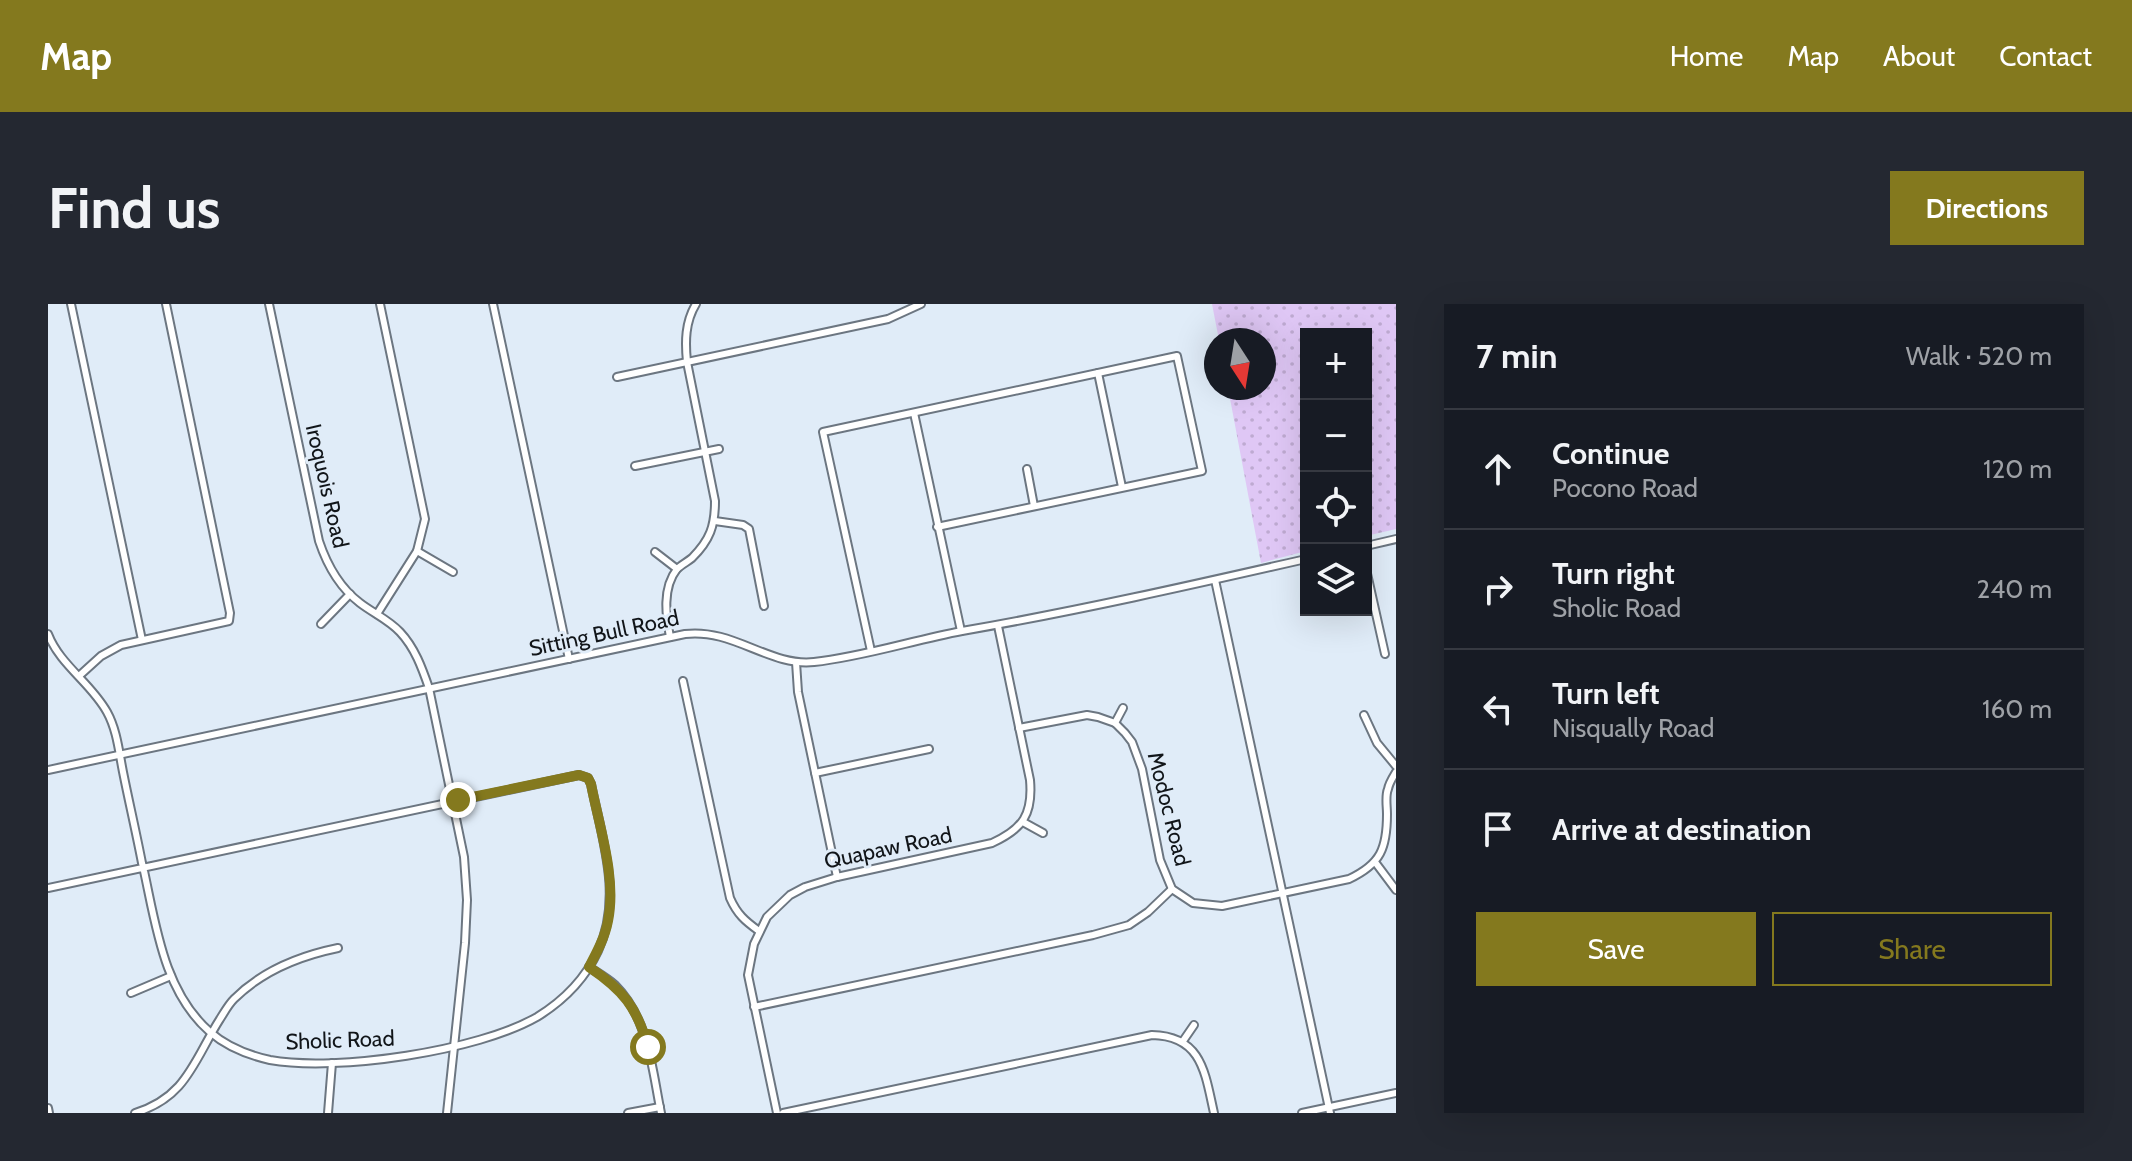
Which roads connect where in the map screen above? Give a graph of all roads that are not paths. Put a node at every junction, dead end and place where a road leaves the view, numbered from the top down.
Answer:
1 (71, 304) edge
2 (166, 304) edge
3 (269, 304) edge
4 (380, 304) edge
5 (493, 304) edge
6 (696, 304) edge
7 (921, 304) edge
8 (687, 362) junction
9 (1098, 373) junction
10 (617, 377) dead end
11 (914, 413) junction
12 (719, 449) dead end
13 (705, 452) junction
14 (635, 466) dead end
15 (1027, 469) dead end
16 (1122, 487) junction
17 (1034, 506) junction
18 (715, 521) junction
19 (937, 527) junction
20 (1396, 539) edge
21 (1372, 545) edge
22 (417, 551) junction
23 (655, 552) dead end
24 (1300, 560) edge
25 (677, 569) junction
26 (453, 572) dead end
27 (1215, 580) junction
28 (350, 594) junction
29 (1372, 596) edge
30 (764, 606) dead end
31 (377, 614) junction
32 (321, 624) dead end
33 (998, 626) junction
34 (961, 631) junction
35 (48, 634) edge
36 (670, 637) junction
37 (142, 640) junction
38 (871, 651) junction
39 (1385, 654) dead end
40 (569, 659) junction
41 (796, 662) junction
42 (79, 676) junction
43 (683, 681) dead end
44 (429, 688) junction
45 (1123, 708) dead end
46 (1364, 715) dead end
47 (1115, 723) junction
48 (1019, 728) junction
49 (929, 749) dead end
50 (119, 755) junction
51 (1396, 769) edge
52 (48, 770) edge
53 (815, 773) junction
54 (452, 802) junction
55 (1023, 822) junction
56 (1043, 833) dead end
57 (1375, 862) junction
58 (143, 867) junction
59 (837, 877) junction
60 (48, 888) edge
61 (1172, 889) junction
62 (1396, 890) edge
63 (1282, 893) junction
64 (759, 931) junction
65 (338, 948) dead end
66 (589, 967) junction
67 (171, 976) junction
68 (131, 993) dead end
69 (754, 1007) junction
70 (1194, 1025) dead end
71 (211, 1033) junction
72 (1183, 1041) junction
73 (454, 1046) junction
74 (332, 1063) junction
75 (1396, 1093) edge
76 (159, 1103) junction
77 (661, 1110) edge
78 (1329, 1110) edge
79 (135, 1113) edge
80 (164, 1113) edge
81 (328, 1113) edge
82 (447, 1113) edge
83 (628, 1113) edge
84 (777, 1113) edge
85 (783, 1113) edge
86 (1214, 1113) edge
87 (1302, 1113) edge

1 - 37 street
2 - 37 street
3 - 28 street, Iroquois Road
4 - 22 street
5 - 40 street
6 - 8 street
7 - 8 street
8 - 10 street
8 - 13 street
9 - 11 street
9 - 16 street
9 - 16 street
11 - 19 street
11 - 38 street
12 - 13 street
13 - 14 street
13 - 18 street
15 - 17 street
16 - 17 street
17 - 19 street
18 - 25 street
18 - 30 street
19 - 34 street
20 - 21 street
22 - 26 street
22 - 31 street
23 - 25 street
24 - 27 street, Sitting Bull Road
25 - 36 street
27 - 33 street, Sitting Bull Road
27 - 63 street
28 - 31 street, Iroquois Road
28 - 32 street
29 - 39 street
31 - 44 street, Iroquois Road
33 - 34 street, Sitting Bull Road
33 - 48 street
34 - 38 street, Sitting Bull Road
35 - 42 street, Sholic Road
36 - 40 street, Sitting Bull Road
36 - 41 street, Sitting Bull Road
37 - 42 street
38 - 41 street, Sitting Bull Road
40 - 44 street, Sitting Bull Road
41 - 53 street
42 - 50 street, Sholic Road
43 - 64 street
44 - 50 street, Sitting Bull Road
44 - 54 street, Iroquois Road
45 - 47 street
46 - 51 street
47 - 48 street
47 - 61 street, Modoc Road
48 - 55 street
49 - 53 street
50 - 52 street, Sitting Bull Road
50 - 58 street, Sholic Road
51 - 57 street
53 - 59 street
54 - 58 street
54 - 66 street, Sholic Road
54 - 73 street, Iroquois Road
55 - 56 street
55 - 59 street, Quapaw Road
57 - 62 street
57 - 63 street, Modoc Road
58 - 60 street
58 - 67 street, Sholic Road
59 - 64 street, Quapaw Road
61 - 63 street, Modoc Road
61 - 69 street
63 - 78 street
64 - 69 street, Quapaw Road
65 - 71 street
66 - 73 street, Sholic Road
66 - 77 street
67 - 68 street
67 - 71 street, Sholic Road
69 - 84 street, Quapaw Road
70 - 72 street
71 - 74 street, Sholic Road
71 - 76 street
72 - 85 street
72 - 86 street
73 - 74 street, Sholic Road
73 - 82 street, Iroquois Road
74 - 81 street
75 - 78 street
76 - 79 street
76 - 80 street
77 - 83 street
78 - 87 street

